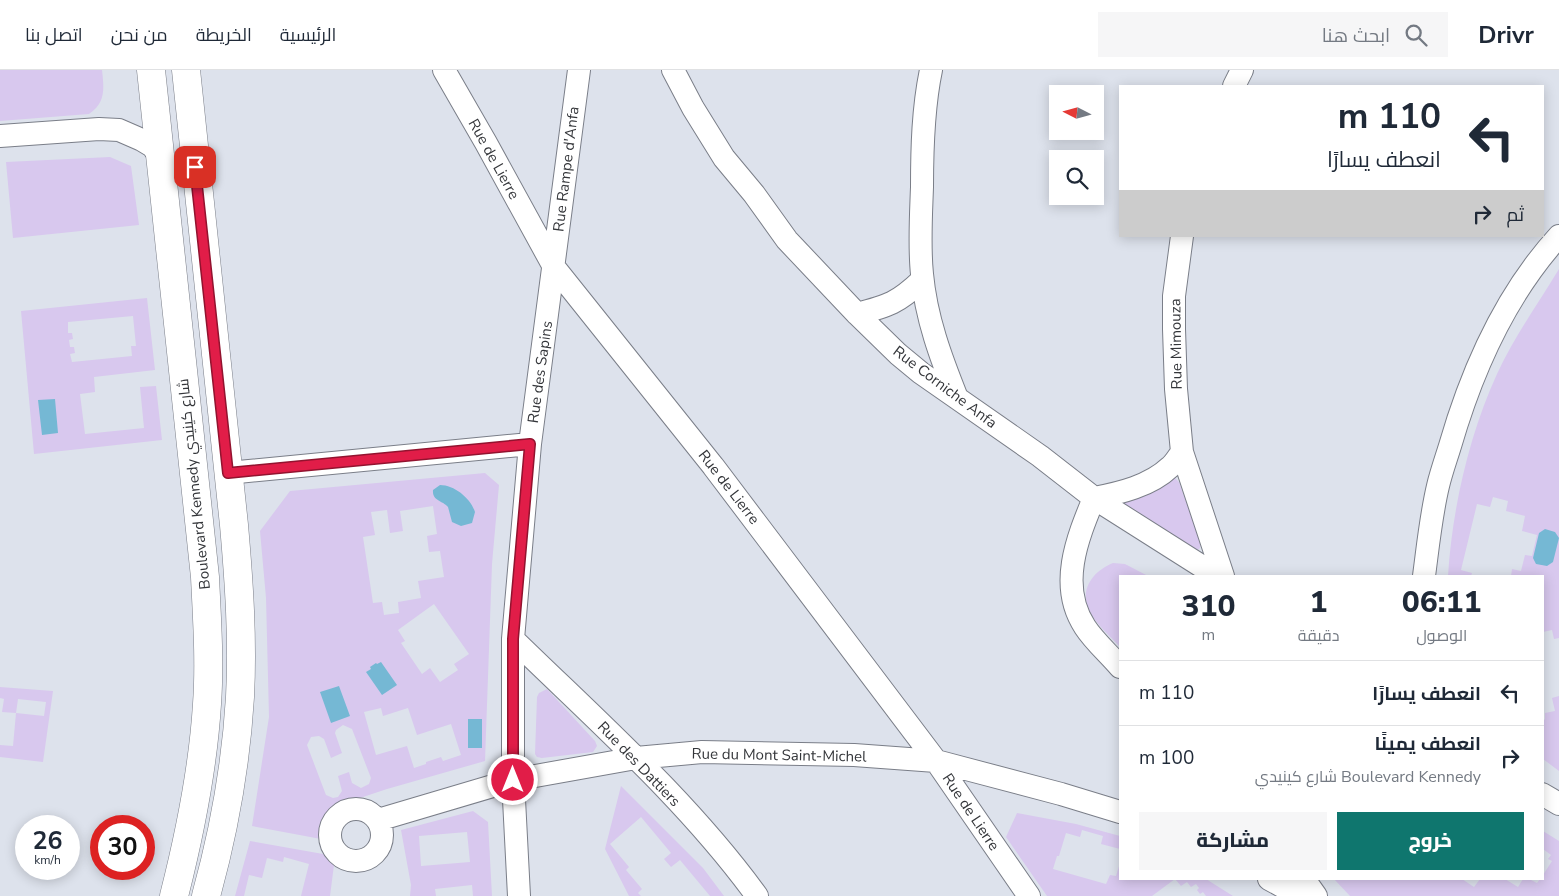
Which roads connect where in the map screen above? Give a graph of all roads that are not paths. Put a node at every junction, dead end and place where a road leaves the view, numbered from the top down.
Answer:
1 (151, 70) edge
2 (186, 70) edge
3 (444, 70) edge
4 (579, 70) edge
5 (673, 70) edge
6 (930, 70) edge
7 (1242, 70) edge
8 (1234, 85) edge
9 (0, 136) edge
10 (160, 155) junction
11 (1559, 236) edge
12 (1182, 237) edge
13 (554, 267) junction
14 (922, 280) junction
15 (857, 314) junction
16 (957, 398) junction
17 (530, 444) junction
18 (1182, 452) junction
19 (228, 473) junction
20 (1094, 498) junction
21 (1215, 575) edge
22 (1223, 575) edge
23 (1424, 575) edge
24 (513, 639) junction
25 (1119, 666) edge
26 (636, 758) junction
27 (936, 761) junction
28 (513, 780) junction
29 (1544, 795) edge
30 (1559, 804) edge
31 (1119, 812) edge
32 (378, 820) dead end
33 (1271, 880) edge
34 (1305, 880) edge
35 (174, 896) edge
36 (206, 896) edge
37 (519, 896) edge
38 (757, 896) edge
39 (1029, 896) edge
40 (1300, 896) edge
41 (1316, 896) edge

1 - 10 main road, Boulevard Kennedy شارع كينيدي
2 - 19 main road
3 - 13 street, Rue de Lierre
4 - 13 street, Rue Rampe d'Anfa
5 - 15 street, Rue Corniche Anfa
6 - 14 street
7 - 8 street
9 - 10 street
10 - 35 main road, Boulevard Kennedy شارع كينيدي
11 - 23 street
12 - 18 street, Rue Mimouza
13 - 17 street, Rue des Sapins
13 - 27 street, Rue de Lierre
14 - 15 street
14 - 16 street
15 - 16 street, Rue Corniche Anfa
16 - 20 street, Rue Corniche Anfa
17 - 19 street
17 - 24 street, Rue des Sapins
18 - 20 street
18 - 22 street, Rue Mimouza
19 - 36 main road
20 - 21 street, Rue Corniche Anfa
20 - 25 street
24 - 26 street, Rue des Dattiers
24 - 28 street, Rue des Sapins
26 - 27 street, Rue du Mont Saint-Michel
26 - 28 street, Rue du Mont Saint-Michel
26 - 38 street, Rue des Dattiers
27 - 31 street, Rue du Mont Saint-Michel
27 - 39 street, Rue de Lierre
28 - 32 street, Rue du Mont Saint-Michel
28 - 37 street, Rue des Sapins
29 - 30 street
33 - 40 street
34 - 41 street

